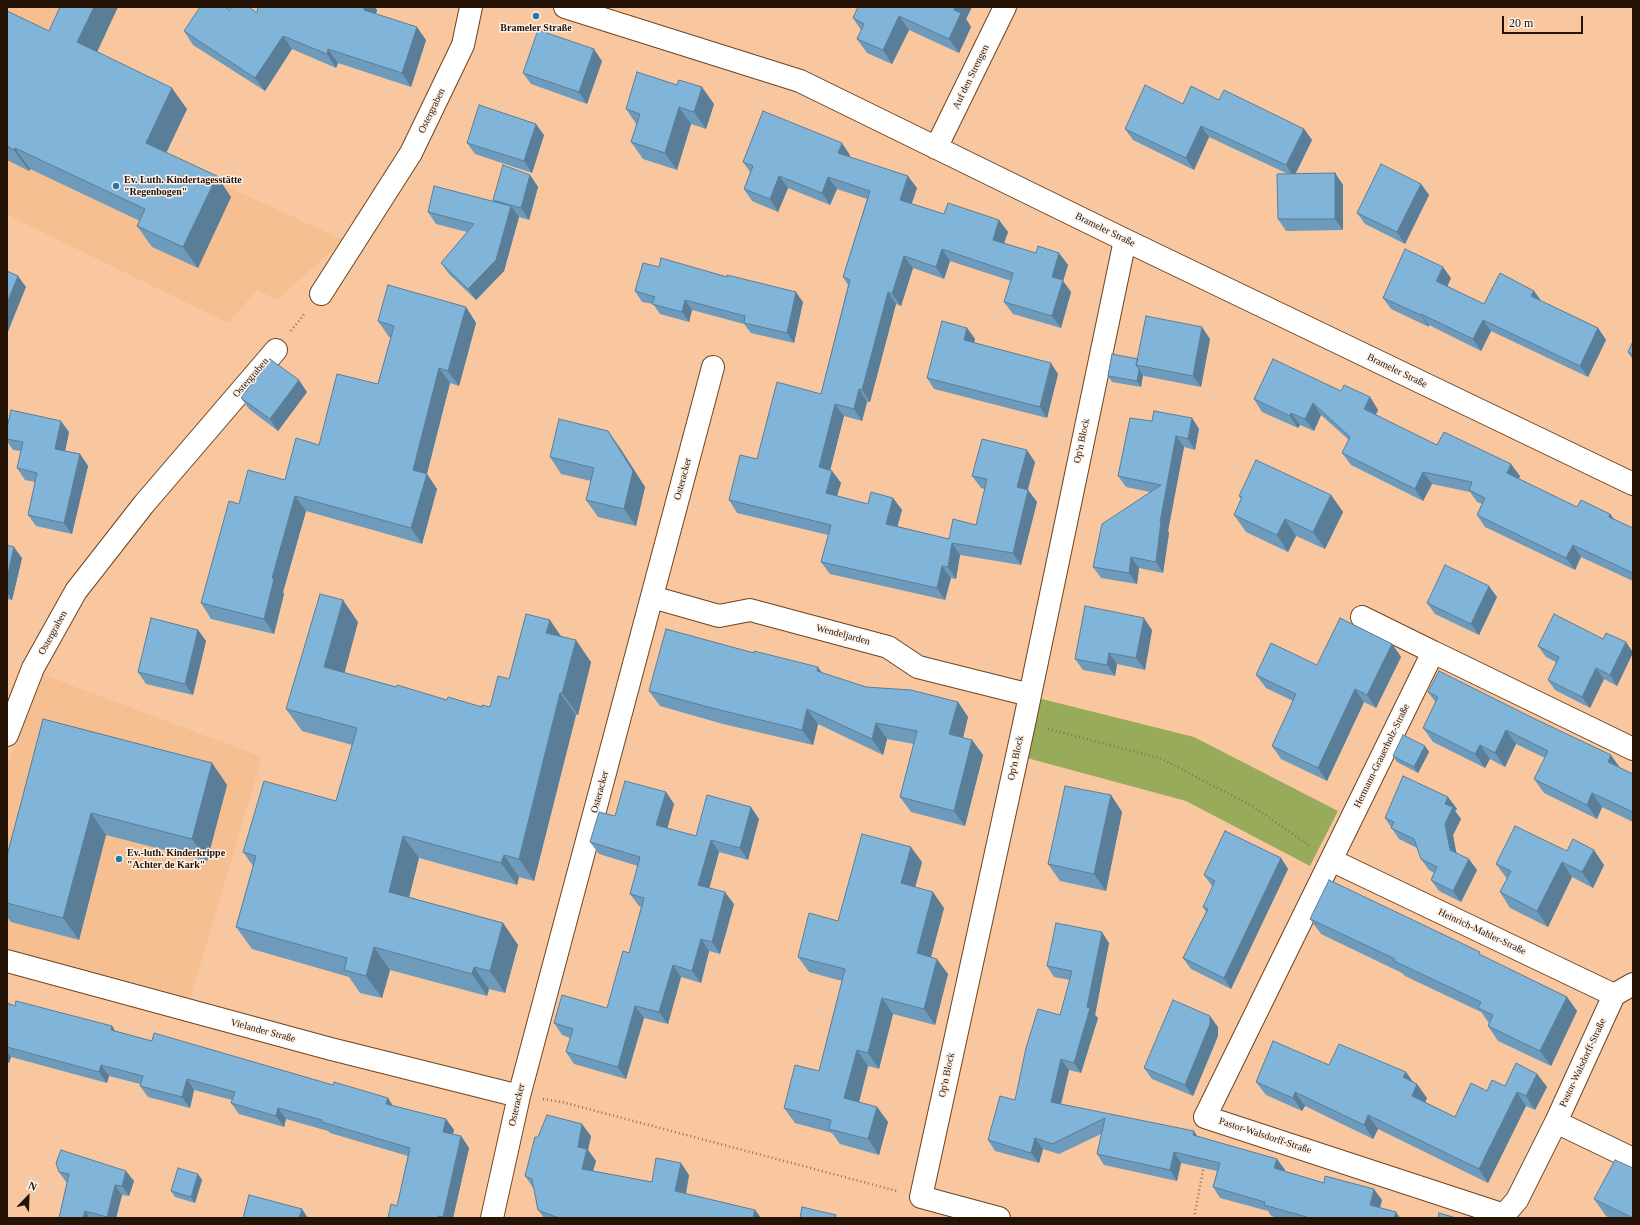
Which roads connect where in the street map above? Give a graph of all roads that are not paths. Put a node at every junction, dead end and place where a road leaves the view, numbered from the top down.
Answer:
1 (470, 7) edge
2 (565, 7) edge
3 (1005, 7) edge
4 (936, 148) junction
5 (1125, 240) junction
6 (321, 294) road end
7 (276, 350) road end
8 (713, 367) dead end
9 (1633, 484) edge
10 (652, 597) junction
11 (1362, 617) dead end
12 (1433, 652) junction
13 (1030, 695) junction
14 (7, 735) edge
15 (1633, 749) edge
16 (1331, 860) junction
17 (7, 961) edge
18 (1633, 984) edge
19 (1614, 995) junction
20 (519, 1096) junction
21 (1556, 1122) junction
22 (1633, 1159) edge
23 (1510, 1216) edge
24 (492, 1218) edge
25 (999, 1218) edge

1 - 6 street, Ostergraben
2 - 4 street, Brameler Straße
3 - 4 street, Auf den Strengen
4 - 5 street, Brameler Straße
5 - 9 street, Brameler Straße
5 - 13 street, Op'n Block
7 - 14 street, Ostergraben
8 - 10 street, Osteracker
10 - 13 street, Wendeljarden
10 - 20 street, Osteracker
11 - 12 street
12 - 15 street
12 - 16 street, Hermann-Grauerholz-Straße
13 - 25 street, Op'n Block
16 - 19 street, Heinrich-Mahler-Straße
16 - 23 street, Pastor-Walsdorff-Straße
17 - 20 street, Vielander Straße
18 - 19 street
19 - 21 street, Pastor-Walsdorff-Straße
20 - 24 street, Osteracker
21 - 22 street
21 - 23 street, Pastor-Walsdorff-Straße

